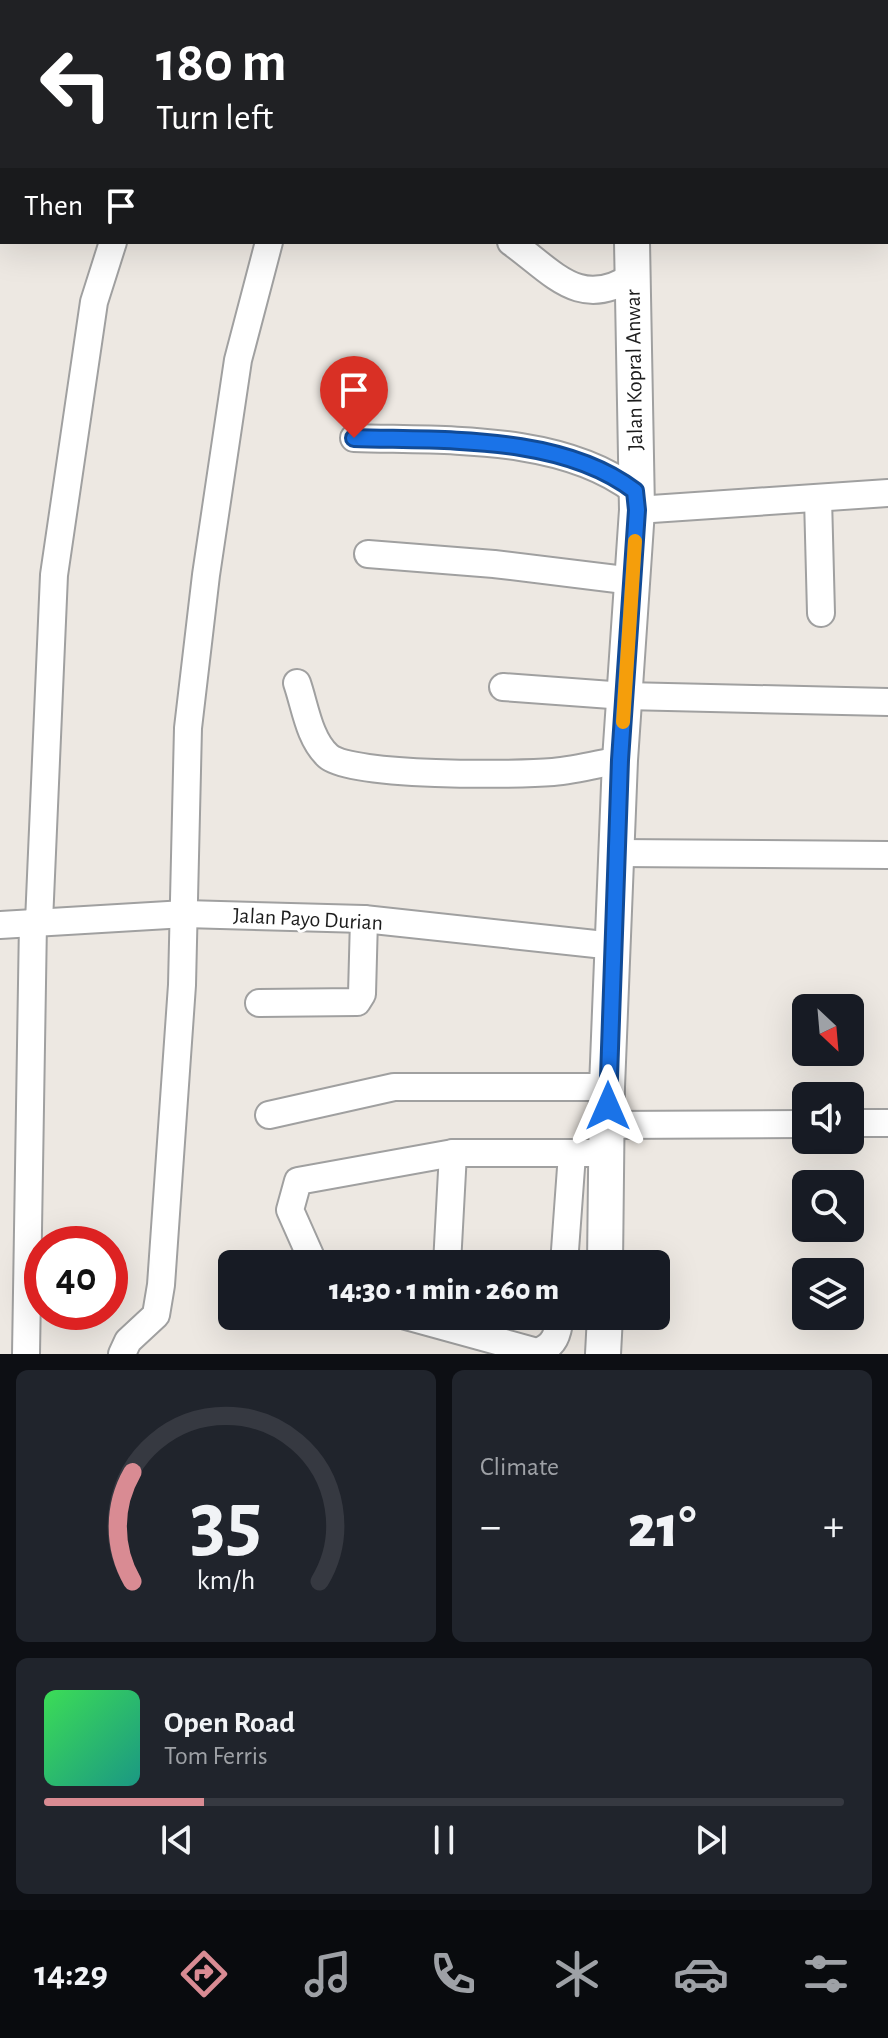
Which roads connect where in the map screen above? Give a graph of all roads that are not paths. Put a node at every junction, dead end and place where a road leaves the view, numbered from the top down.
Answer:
1 (112, 244) edge
2 (268, 244) edge
3 (514, 244) edge
4 (632, 244) edge
5 (633, 276) junction
6 (354, 438) dead end
7 (888, 493) edge
8 (818, 498) junction
9 (636, 500) junction
10 (368, 554) dead end
11 (633, 581) junction
12 (821, 613) dead end
13 (297, 683) dead end
14 (503, 687) dead end
15 (625, 696) junction
16 (888, 702) edge
17 (620, 760) junction
18 (618, 853) junction
19 (888, 855) edge
20 (185, 914) junction
21 (364, 919) junction
22 (36, 922) junction
23 (0, 925) edge
24 (614, 946) junction
25 (259, 1003) dead end
26 (607, 1087) junction
27 (269, 1115) dead end
28 (864, 1123) edge
29 (888, 1123) edge
30 (792, 1125) edge
31 (608, 1139) junction
32 (453, 1153) junction
33 (572, 1154) junction
34 (308, 1250) edge
35 (448, 1250) edge
36 (565, 1250) edge
37 (605, 1250) edge
38 (471, 1330) edge
39 (557, 1330) edge
40 (604, 1330) edge
41 (26, 1354) edge
42 (122, 1354) edge
43 (603, 1354) edge

1 - 22 street
2 - 20 street
3 - 5 street
4 - 5 street, Jalan Kopral Anwar
5 - 9 street, Jalan Kopral Anwar
6 - 9 street
7 - 8 street
8 - 9 street
8 - 12 street
9 - 11 street, Jalan Kopral Anwar
10 - 11 street
11 - 15 street, Jalan Kopral Anwar
13 - 17 street
14 - 15 street
15 - 16 street
15 - 17 street, Jalan Kopral Anwar
17 - 18 street, Jalan Kopral Anwar
18 - 19 street
18 - 24 street, Jalan Kopral Anwar
20 - 21 street, Jalan Payo Durian
20 - 22 street, Jalan Payo Durian
20 - 42 street
21 - 24 street, Jalan Payo Durian
21 - 25 street
22 - 23 street, Jalan Payo Durian
22 - 41 street
24 - 26 street, Jalan Kopral Anwar
26 - 27 street
26 - 31 street, Jalan Kopral Anwar
28 - 29 street
30 - 31 street
31 - 33 street
31 - 37 street, Jalan Kopral Anwar
32 - 33 street
32 - 34 street
32 - 35 street
33 - 36 street
38 - 39 street
40 - 43 street

